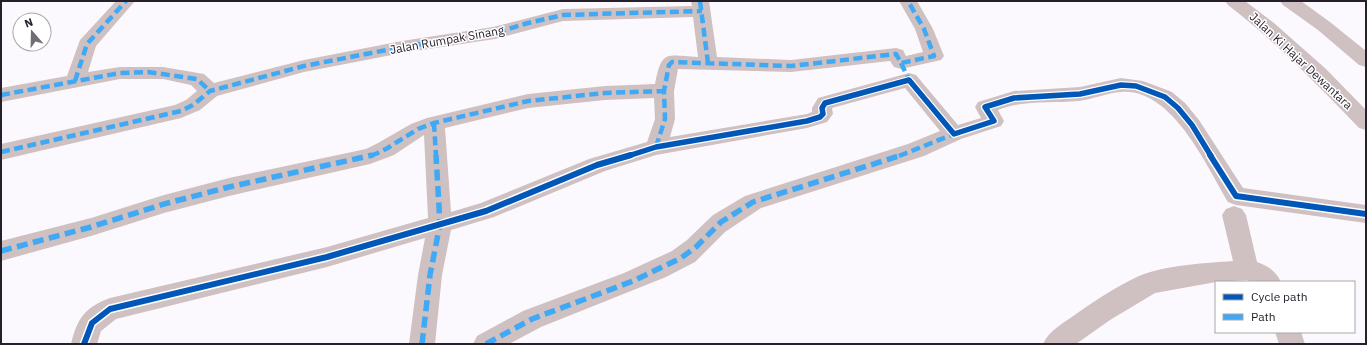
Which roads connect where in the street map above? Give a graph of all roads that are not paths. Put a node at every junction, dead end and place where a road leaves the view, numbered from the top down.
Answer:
1 (126, 1) edge
2 (908, 1) edge
3 (1234, 1) edge
4 (1289, 1) edge
5 (701, 6) edge
6 (1366, 61) edge
7 (708, 63) junction
8 (905, 72) junction
9 (75, 81) junction
10 (210, 91) junction
11 (664, 91) junction
12 (1, 95) edge
13 (1366, 122) edge
14 (434, 123) junction
15 (954, 134) junction
16 (656, 147) junction
17 (1, 152) edge
18 (1366, 214) edge
19 (1234, 215) dead end
20 (440, 224) junction
21 (1, 251) edge
22 (1247, 270) junction
23 (1268, 281) edge
24 (1288, 333) edge
25 (84, 344) edge
26 (422, 344) edge
27 (486, 344) edge
28 (1056, 344) edge
29 (1292, 344) edge

1 - 9 street
2 - 8 street
3 - 13 street, Jalan Ki Hajar Dewantara
4 - 6 street
5 - 7 street
5 - 10 street, Jalan Rumpak Sinang
7 - 8 street
7 - 11 street
8 - 15 street
8 - 16 street
9 - 10 street
9 - 12 street
10 - 17 street
11 - 14 street
11 - 16 street
14 - 20 street
14 - 21 street
15 - 18 street
15 - 27 street
16 - 20 street
19 - 22 street
20 - 25 street
20 - 26 street
22 - 23 street
22 - 28 street
24 - 29 street

